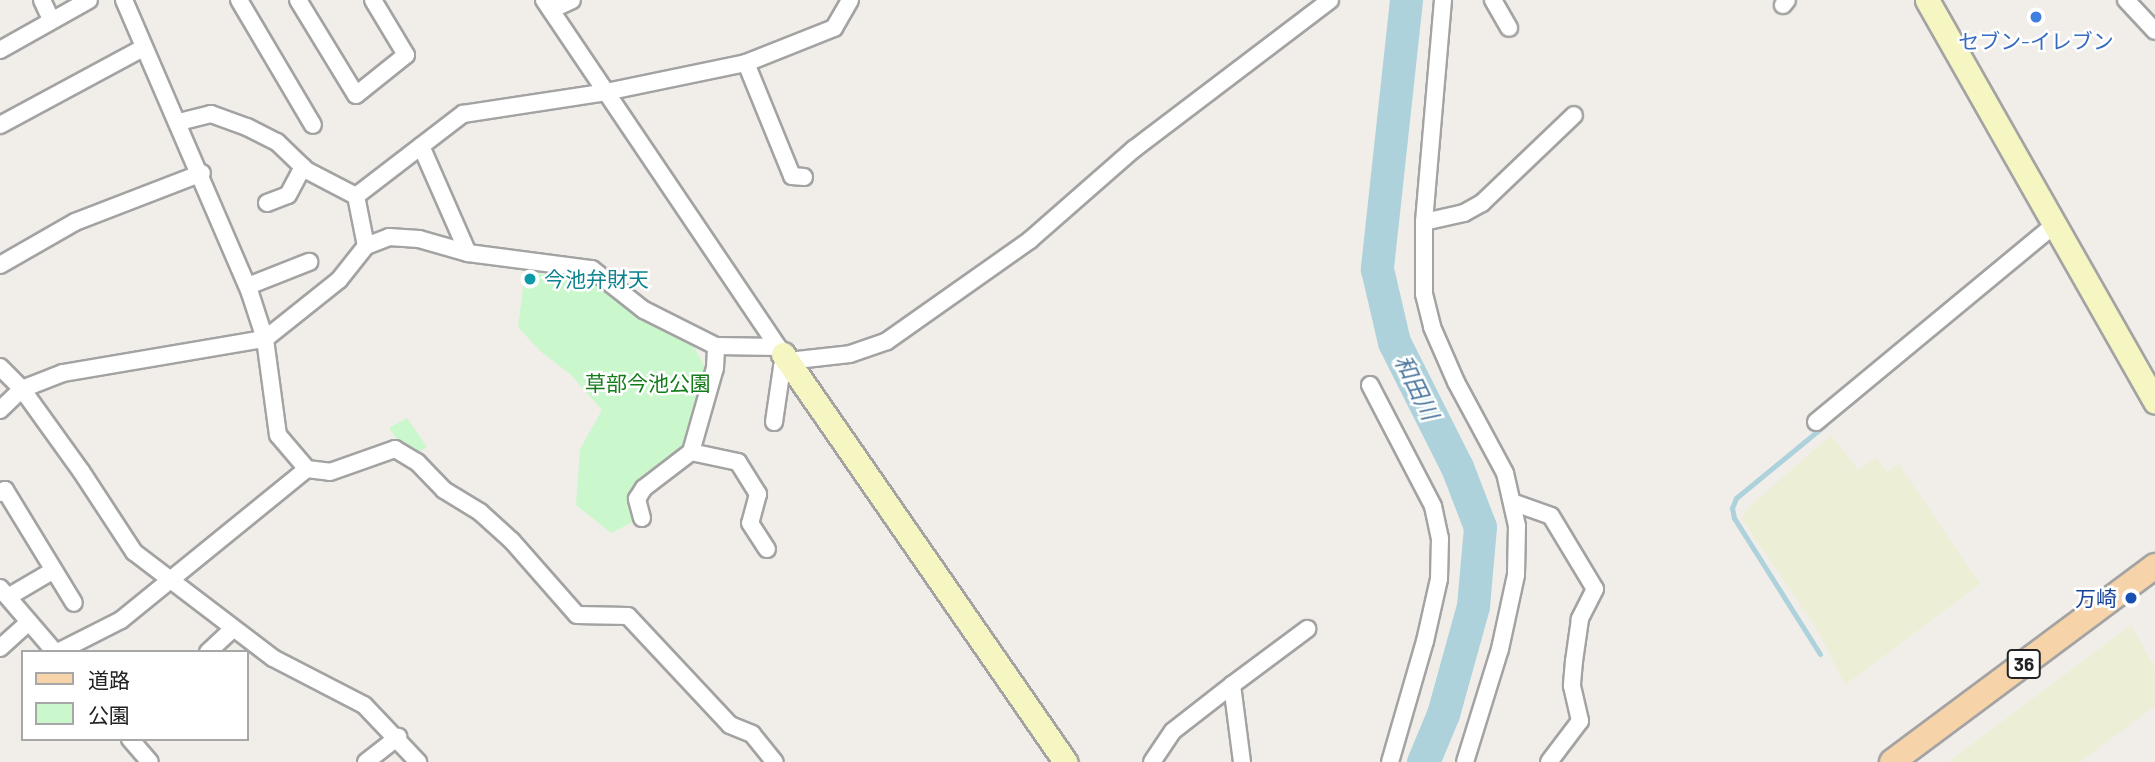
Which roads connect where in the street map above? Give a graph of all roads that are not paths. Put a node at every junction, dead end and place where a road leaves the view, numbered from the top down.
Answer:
1 (42, 0) edge
2 (89, 0) edge
3 (124, 0) edge
4 (239, 0) edge
5 (298, 0) edge
6 (373, 0) edge
7 (572, 0) edge
8 (850, 0) edge
9 (1330, 0) edge
10 (1443, 0) edge
11 (1493, 0) edge
12 (1927, 0) edge
13 (2126, 0) edge
14 (547, 5) edge
15 (51, 19) junction
16 (1509, 28) dead end
17 (2155, 31) edge
18 (143, 48) junction
19 (0, 50) edge
20 (746, 63) junction
21 (606, 92) junction
22 (1574, 115) dead end
23 (179, 122) junction
24 (0, 125) edge
25 (313, 125) dead end
26 (421, 146) junction
27 (303, 167) junction
28 (202, 173) junction
29 (804, 177) dead end
30 (356, 196) junction
31 (267, 203) dead end
32 (1424, 222) junction
33 (2054, 225) junction
34 (366, 246) junction
35 (468, 253) junction
36 (309, 262) dead end
37 (0, 265) edge
38 (248, 286) junction
39 (265, 339) junction
40 (716, 346) junction
41 (783, 354) junction
42 (0, 367) edge
43 (1370, 385) dead end
44 (22, 389) junction
45 (2155, 402) edge
46 (0, 411) edge
47 (774, 422) dead end
48 (1816, 422) dead end
49 (691, 452) junction
50 (307, 469) junction
51 (0, 493) edge
52 (1511, 502) junction
53 (642, 518) dead end
54 (767, 549) dead end
55 (2155, 566) edge
56 (54, 570) junction
57 (170, 583) junction
58 (4, 593) edge
59 (74, 603) dead end
60 (29, 622) junction
61 (233, 629) junction
62 (1307, 629) dead end
63 (0, 648) edge
64 (55, 650) edge
65 (61, 650) edge
66 (210, 650) edge
67 (1232, 685) junction
68 (398, 737) junction
69 (131, 741) edge
70 (142, 759) edge
71 (366, 762) edge
72 (418, 762) edge
73 (775, 762) edge
74 (1065, 762) edge
75 (1152, 762) edge
76 (1242, 762) edge
77 (1390, 762) edge
78 (1465, 762) edge
79 (1549, 762) edge
80 (1892, 762) edge

1 - 15 street
2 - 15 street
3 - 18 street
4 - 25 street
5 - 6 street
7 - 14 street
8 - 20 street
9 - 41 street
10 - 32 street
11 - 16 street
12 - 33 street
13 - 17 street
14 - 21 street
15 - 19 street
18 - 23 street
18 - 24 street
20 - 21 street
20 - 29 street
21 - 26 street
21 - 41 street
22 - 32 street
23 - 27 street
23 - 28 street
26 - 30 street
26 - 35 street
27 - 30 street
27 - 31 street
28 - 37 street
28 - 38 street
30 - 34 street
32 - 52 street
33 - 45 street
33 - 48 street
34 - 35 street
34 - 39 street
35 - 40 street
36 - 38 street
38 - 39 street
39 - 44 street
39 - 50 street
40 - 41 street
40 - 49 street
41 - 47 street
41 - 74 street
42 - 44 street
43 - 77 street
44 - 46 street
44 - 57 street
49 - 53 street
49 - 54 street
50 - 57 street
50 - 73 street
51 - 56 street
52 - 78 street
52 - 79 street
55 - 80 main road, 36
56 - 58 street
56 - 59 street
57 - 61 street
57 - 65 street
58 - 60 street
60 - 63 street
60 - 64 street
61 - 66 street
61 - 68 street
62 - 67 street
67 - 75 street
67 - 76 street
68 - 71 street
68 - 72 street
69 - 70 street

